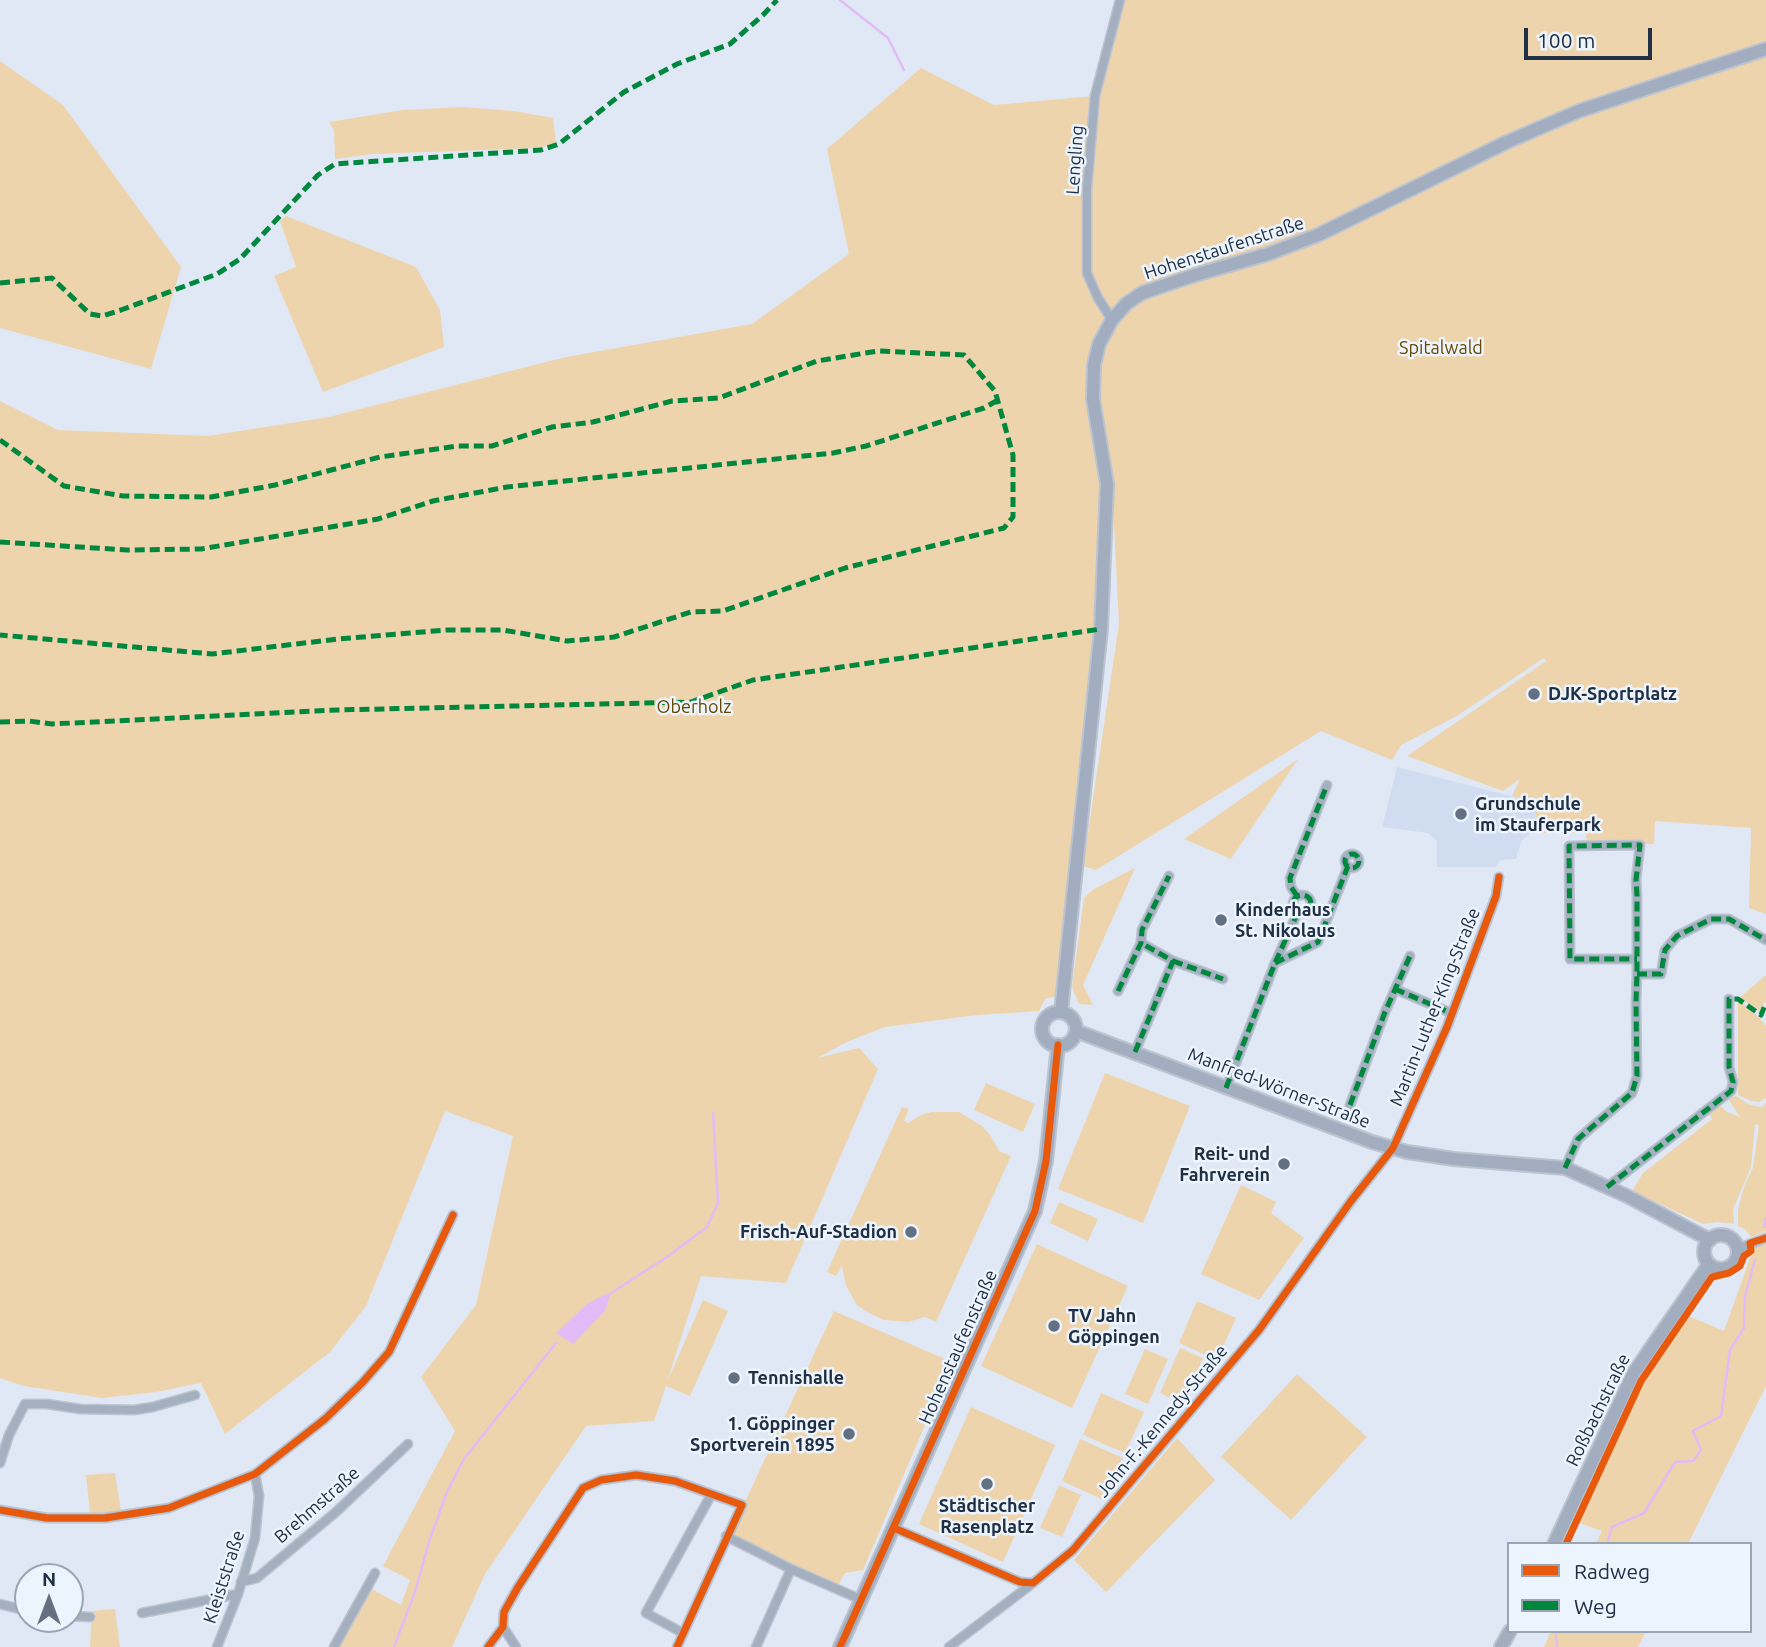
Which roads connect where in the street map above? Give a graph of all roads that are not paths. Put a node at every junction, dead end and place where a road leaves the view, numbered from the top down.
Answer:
1 (1120, 0) edge
2 (1766, 49) edge
3 (1112, 320) junction
4 (1327, 785) dead end
5 (1348, 866) dead end
6 (1169, 876) dead end
7 (1499, 877) dead end
8 (1297, 897) junction
9 (1298, 912) junction
10 (1766, 940) edge
11 (1141, 943) junction
12 (1410, 956) dead end
13 (1637, 959) junction
14 (1172, 961) junction
15 (1276, 963) junction
16 (1637, 974) junction
17 (1223, 979) dead end
18 (1395, 989) junction
19 (1118, 991) dead end
20 (1729, 999) dead end
21 (1061, 1012) junction
22 (1451, 1013) junction
23 (1076, 1031) junction
24 (1058, 1045) junction
25 (1135, 1052) junction
26 (1226, 1088) junction
27 (1350, 1105) dead end
28 (1394, 1148) junction
29 (1564, 1168) junction
30 (1607, 1187) junction
31 (453, 1215) dead end
32 (1766, 1238) edge
33 (1710, 1240) junction
34 (1737, 1249) junction
35 (1709, 1264) junction
36 (195, 1395) dead end
37 (408, 1444) dead end
38 (0, 1463) edge
39 (255, 1474) junction
40 (711, 1495) junction
41 (0, 1510) edge
42 (894, 1528) junction
43 (726, 1536) junction
44 (1555, 1542) edge
45 (791, 1569) junction
46 (375, 1573) dead end
47 (241, 1582) junction
48 (1033, 1583) junction
49 (238, 1594) junction
50 (862, 1600) junction
51 (142, 1613) dead end
52 (84, 1617) edge
53 (90, 1617) dead end
54 (503, 1627) junction
55 (683, 1633) junction
56 (217, 1647) edge
57 (334, 1647) edge
58 (488, 1647) edge
59 (516, 1647) edge
60 (677, 1647) edge
61 (756, 1647) edge
62 (839, 1647) edge
63 (949, 1647) edge

1 - 3 street, Lengling
2 - 3 main road, Hohenstaufenstraße
3 - 21 main road, Hohenstaufenstraße
4 - 8 street
5 - 15 street
6 - 11 street
7 - 22 street, Martin-Luther-King-Straße
8 - 9 street
8 - 9 street
9 - 15 street
10 - 16 street
11 - 14 street
11 - 19 street
12 - 18 street
13 - 13 street
13 - 16 street
14 - 17 street
14 - 25 street
15 - 26 street
16 - 29 street
18 - 22 street, Martin-Luther-King-Straße
18 - 27 street
20 - 30 street
21 - 23 main road
21 - 24 main road
22 - 28 street, Martin-Luther-King-Straße
23 - 24 main road
23 - 25 main road, Manfred-Wörner-Straße
24 - 42 main road, Hohenstaufenstraße
25 - 26 main road, Manfred-Wörner-Straße
26 - 28 main road, Manfred-Wörner-Straße
28 - 29 main road, Manfred-Wörner-Straße
28 - 48 street, John-F.-Kennedy-Straße
29 - 30 main road, Manfred-Wörner-Straße
30 - 33 main road, Manfred-Wörner-Straße
31 - 39 street
32 - 34 street
33 - 34 main road
33 - 35 main road
34 - 35 main road
35 - 44 main road, Roßbachstraße
36 - 38 street
37 - 47 street, Brehmstraße
39 - 41 street
39 - 47 street, Kleiststraße
40 - 43 street
40 - 54 street
40 - 55 street
42 - 48 street
42 - 50 main road, Hohenstaufenstraße
43 - 45 street
43 - 55 street
45 - 50 street
45 - 61 street
46 - 57 street
47 - 49 street, Kleiststraße
48 - 63 street, John-F.-Kennedy-Straße
49 - 51 street
49 - 56 street, Kleiststraße
50 - 62 main road, Hohenstaufenstraße
52 - 53 street
54 - 58 street
54 - 59 street
55 - 60 street

